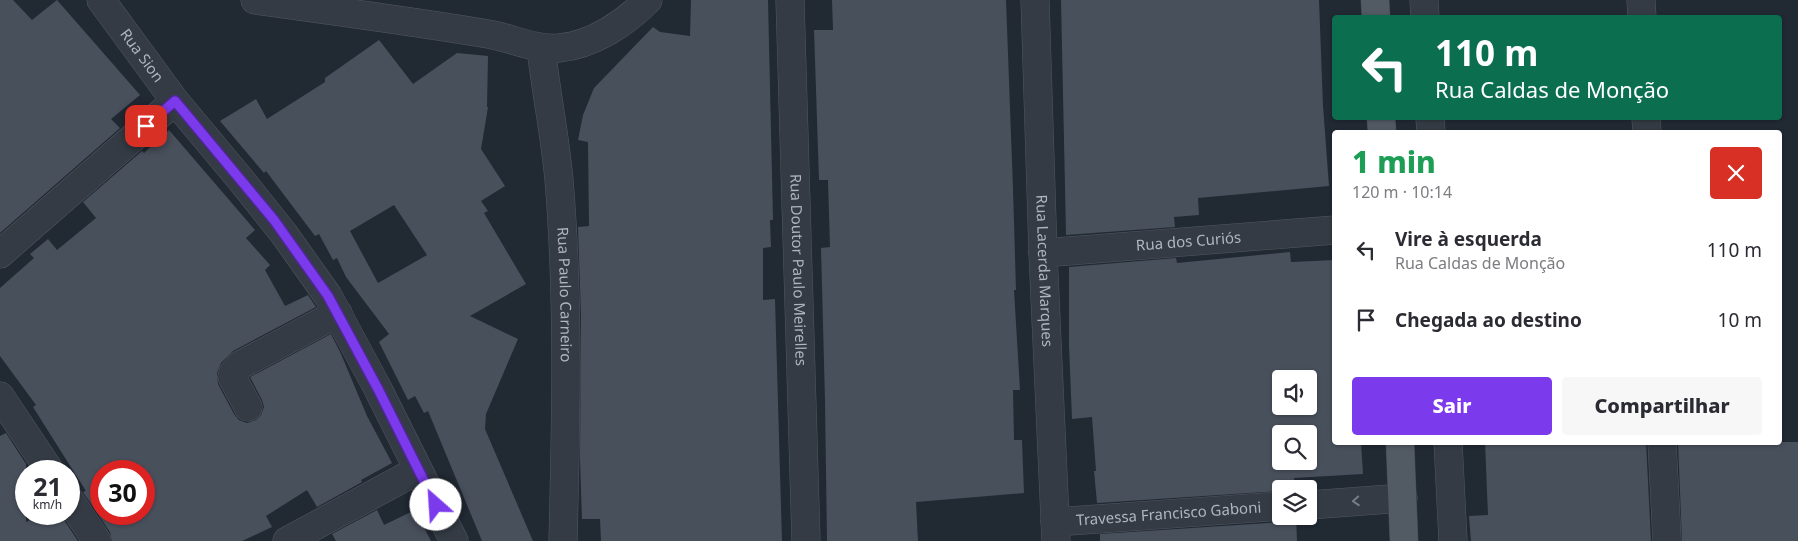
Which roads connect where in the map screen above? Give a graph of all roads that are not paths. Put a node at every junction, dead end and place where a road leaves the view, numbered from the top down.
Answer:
1 (101, 0) edge
2 (255, 0) edge
3 (648, 0) edge
4 (790, 0) edge
5 (1035, 0) edge
6 (1375, 0) edge
7 (1424, 0) edge
8 (1641, 0) edge
9 (1376, 15) edge
10 (1425, 15) edge
11 (1642, 15) edge
12 (541, 48) junction
13 (175, 101) junction
14 (1332, 230) edge
15 (1043, 253) junction
16 (0, 254) edge
17 (338, 313) junction
18 (0, 396) edge
19 (248, 407) dead end
20 (1400, 445) edge
21 (1448, 445) edge
22 (1662, 445) edge
23 (43, 460) edge
24 (418, 470) junction
25 (1403, 498) junction
26 (1317, 504) edge
27 (1272, 507) edge
28 (80, 516) edge
29 (1055, 531) edge
30 (97, 541) edge
31 (287, 541) edge
32 (454, 541) edge
33 (563, 541) edge
34 (806, 541) edge
35 (1404, 541) edge
36 (1453, 541) edge
37 (1668, 541) edge

1 - 13 street, Rua Sion
2 - 12 street
3 - 12 street
4 - 34 street, Rua Doutor Paulo Meirelles
5 - 15 street, Rua Lacerda Marques
6 - 9 main road
7 - 10 street
8 - 11 street
12 - 33 street, Rua Paulo Carneiro
13 - 16 street
13 - 17 street, Rua Sion
14 - 15 street, Rua dos Curiós
15 - 29 street, Rua Lacerda Marques
17 - 19 street
17 - 24 street, Rua Sion
18 - 23 street
20 - 25 main road
21 - 36 street
22 - 37 street
24 - 31 street
24 - 32 street, Rua Sion
25 -> 26 street
25 - 35 main road
27 - 29 street, Travessa Francisco Gaboni
28 - 30 street

